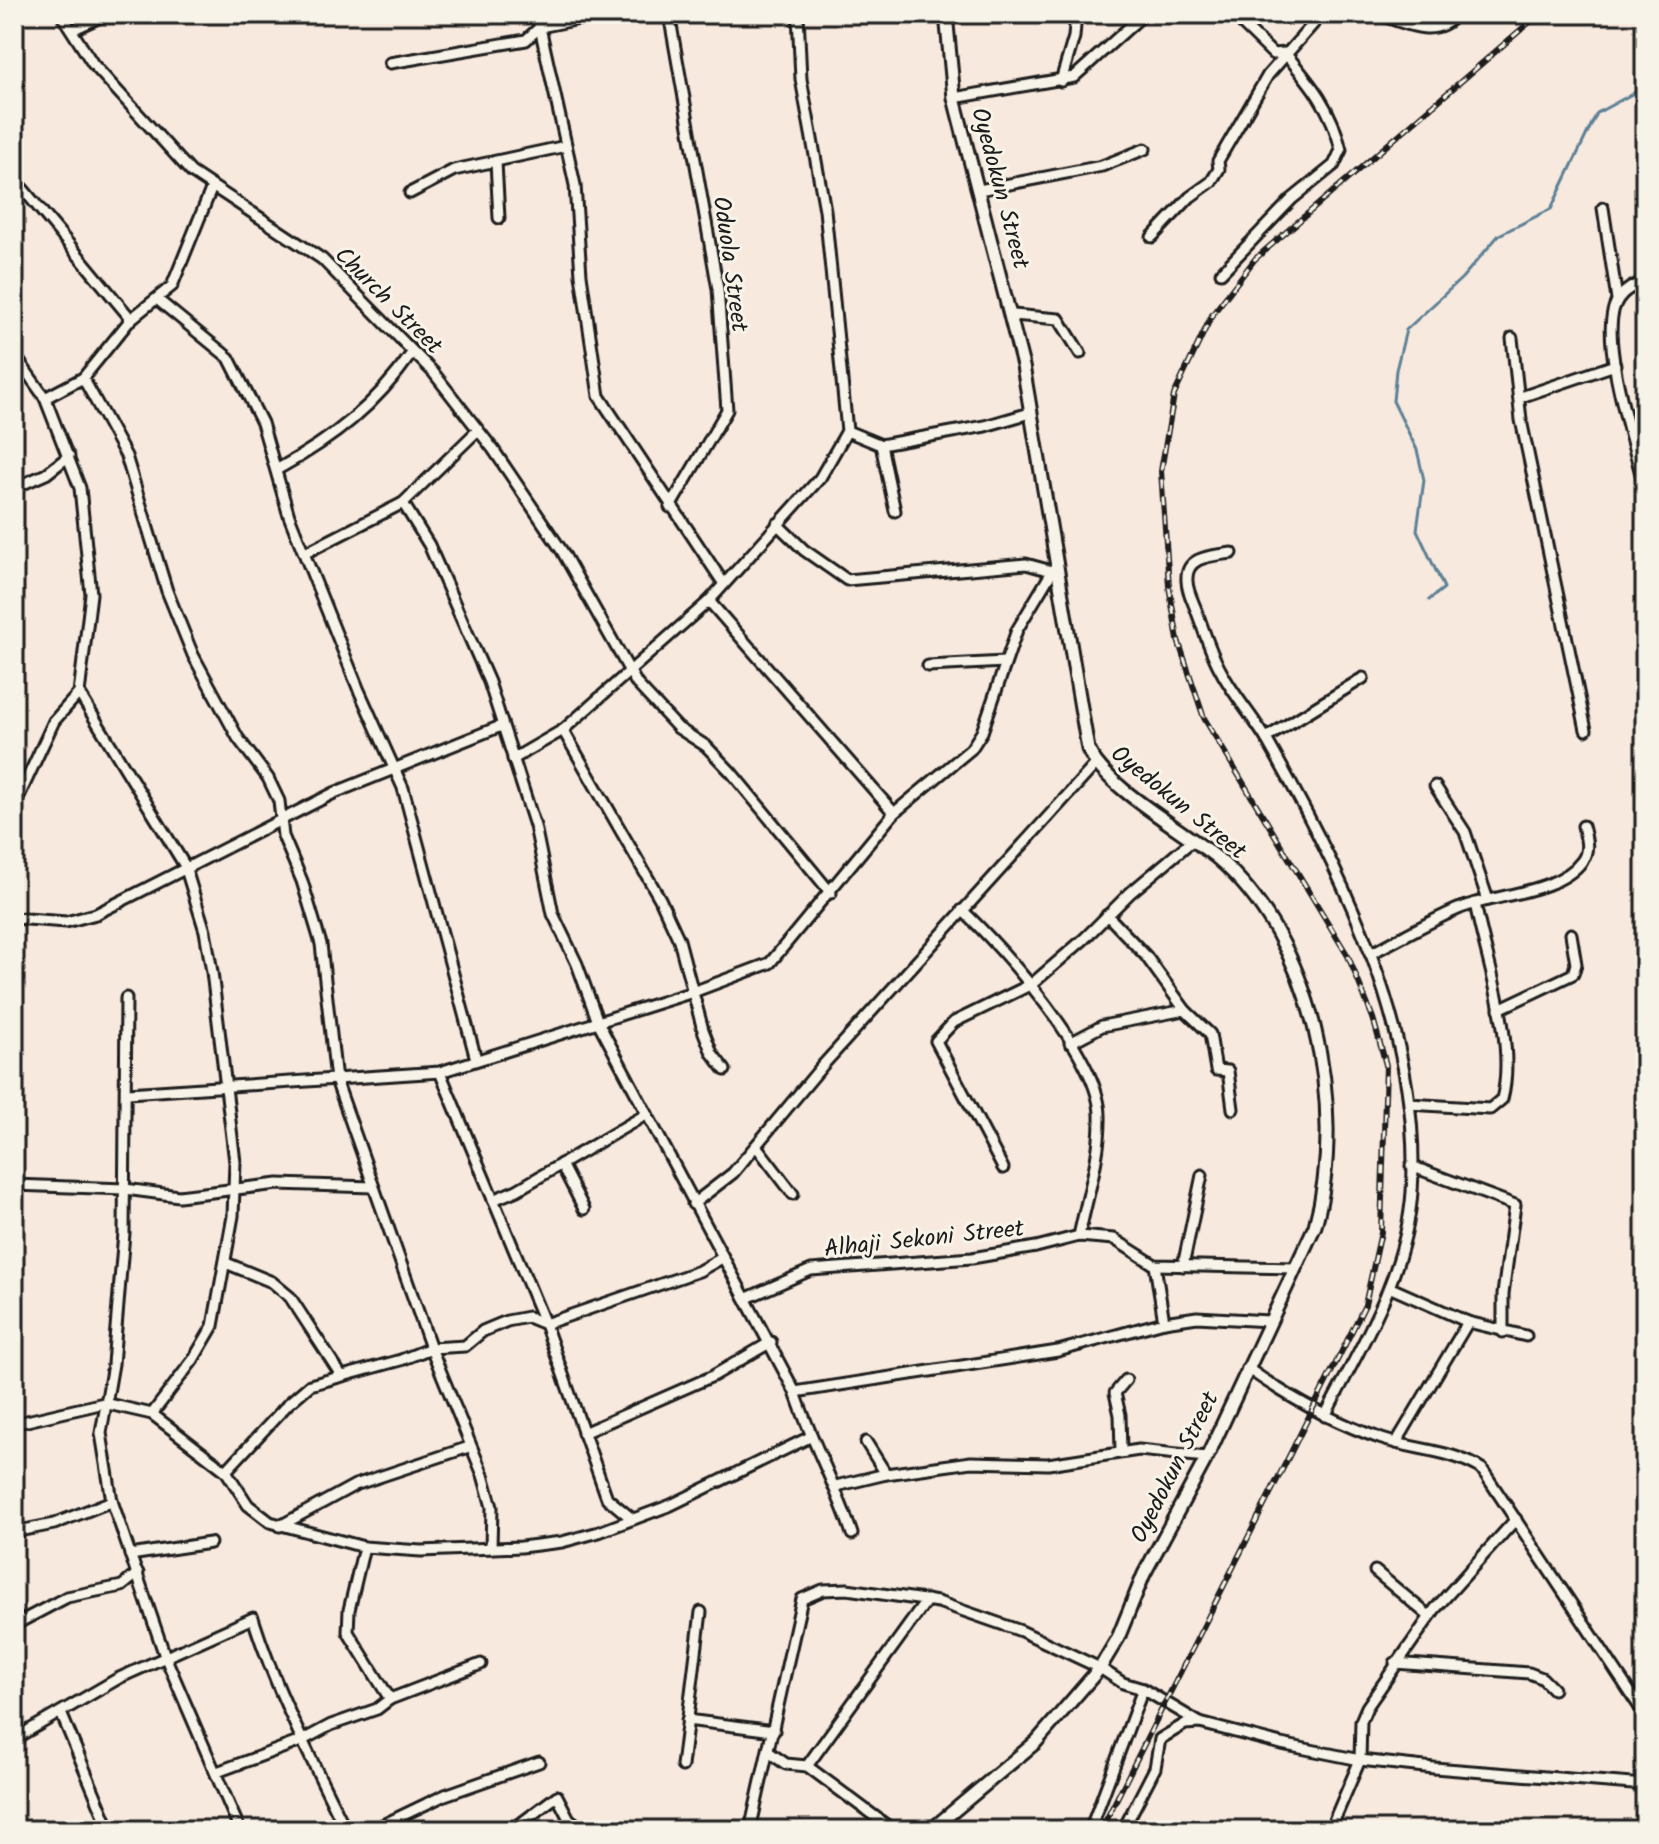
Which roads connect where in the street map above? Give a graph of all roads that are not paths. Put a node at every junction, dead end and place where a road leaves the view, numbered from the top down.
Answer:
1 (61, 14) edge
2 (107, 14) edge
3 (537, 14) edge
4 (605, 14) edge
5 (669, 14) edge
6 (798, 14) edge
7 (946, 14) edge
8 (1076, 14) edge
9 (1144, 14) edge
10 (1232, 14) edge
11 (1322, 14) edge
12 (1377, 14) edge
13 (1456, 14) edge
14 (540, 27) junction
15 (72, 30) junction
16 (1285, 53) junction
17 (390, 63) dead end
18 (1061, 81) junction
19 (954, 98) junction
20 (566, 146) junction
21 (1145, 149) dead end
22 (496, 162) junction
23 (14, 178) edge
24 (212, 187) junction
25 (979, 190) junction
26 (410, 193) dead end
27 (1603, 208) dead end
28 (499, 218) dead end
29 (1152, 237) dead end
30 (1221, 273) dead end
31 (1645, 281) edge
32 (1617, 299) junction
33 (158, 300) junction
34 (1013, 315) junction
35 (131, 319) junction
36 (1512, 338) dead end
37 (412, 353) junction
38 (1080, 353) dead end
39 (14, 354) edge
40 (1615, 365) junction
41 (83, 378) junction
42 (1521, 397) junction
43 (45, 398) junction
44 (1030, 413) junction
45 (478, 430) junction
46 (847, 431) junction
47 (1645, 432) edge
48 (1632, 436) junction
49 (881, 445) junction
50 (69, 456) junction
51 (278, 469) junction
52 (1645, 489) edge
53 (15, 491) edge
54 (403, 503) junction
55 (670, 507) junction
56 (895, 511) dead end
57 (777, 524) junction
58 (305, 553) junction
59 (1232, 553) dead end
60 (1056, 559) junction
61 (1055, 572) junction
62 (724, 584) junction
63 (709, 601) junction
64 (1005, 662) junction
65 (928, 666) dead end
66 (629, 669) junction
67 (1363, 678) dead end
68 (79, 693) junction
69 (501, 726) junction
70 (563, 730) junction
71 (1586, 730) dead end
72 (1266, 738) junction
73 (513, 759) junction
74 (1095, 765) junction
75 (393, 768) junction
76 (1435, 786) dead end
77 (14, 807) edge
78 (894, 813) junction
79 (281, 820) junction
80 (1583, 826) dead end
81 (1193, 840) junction
82 (185, 866) junction
83 (831, 893) junction
84 (1488, 900) junction
85 (1475, 903) junction
86 (962, 910) junction
87 (1107, 915) junction
88 (14, 918) edge
89 (1571, 934) dead end
90 (1370, 954) junction
91 (1032, 984) junction
92 (693, 992) junction
93 (126, 998) dead end
94 (1499, 1009) junction
95 (1185, 1010) junction
96 (598, 1022) junction
97 (1070, 1043) junction
98 (476, 1059) junction
99 (1645, 1060) edge
100 (725, 1070) dead end
101 (440, 1072) junction
102 (336, 1080) junction
103 (225, 1085) junction
104 (128, 1093) junction
105 (1409, 1104) junction
106 (1233, 1109) dead end
107 (647, 1114) junction
108 (1645, 1117) edge
109 (757, 1147) junction
110 (561, 1164) junction
111 (1411, 1166) junction
112 (1003, 1168) dead end
113 (1202, 1175) dead end
114 (14, 1185) edge
115 (373, 1187) junction
116 (125, 1189) junction
117 (233, 1189) junction
118 (793, 1194) dead end
119 (493, 1200) junction
120 (693, 1204) junction
121 (584, 1209) dead end
122 (1079, 1236) junction
123 (722, 1258) junction
124 (226, 1263) junction
125 (1155, 1265) junction
126 (1183, 1266) junction
127 (1294, 1268) junction
128 (1391, 1288) junction
129 (747, 1298) junction
130 (1269, 1321) junction
131 (1164, 1322) junction
132 (1468, 1322) junction
133 (545, 1324) junction
134 (1503, 1332) junction
135 (1526, 1336) dead end
136 (771, 1342) junction
137 (431, 1348) junction
138 (1247, 1368) junction
139 (341, 1375) junction
140 (1126, 1380) dead end
141 (795, 1392) junction
142 (104, 1403) junction
143 (152, 1414) junction
144 (1325, 1416) junction
145 (14, 1424) edge
146 (583, 1433) junction
147 (810, 1437) junction
148 (866, 1442) dead end
149 (1396, 1443) junction
150 (469, 1447) junction
151 (1121, 1451) junction
152 (1206, 1457) junction
153 (226, 1471) junction
154 (886, 1474) junction
155 (836, 1486) junction
156 (112, 1501) junction
157 (631, 1518) junction
158 (1516, 1519) junction
159 (280, 1526) junction
160 (14, 1532) edge
161 (852, 1534) dead end
162 (210, 1543) dead end
163 (364, 1547) junction
164 (491, 1548) junction
165 (130, 1555) junction
166 (1375, 1571) dead end
167 (138, 1573) junction
168 (927, 1600) junction
169 (701, 1612) dead end
170 (1429, 1616) junction
171 (14, 1625) edge
172 (165, 1656) junction
173 (1395, 1663) junction
174 (481, 1664) dead end
175 (1100, 1668) junction
176 (1143, 1689) junction
177 (1553, 1689) dead end
178 (390, 1699) junction
179 (61, 1713) junction
180 (1645, 1715) edge
181 (687, 1720) junction
182 (1200, 1723) junction
183 (774, 1731) junction
184 (14, 1739) edge
185 (301, 1741) junction
186 (770, 1753) junction
187 (1360, 1760) junction
188 (539, 1762) dead end
189 (682, 1766) dead end
190 (807, 1766) junction
191 (217, 1772) junction
192 (1645, 1785) edge
193 (110, 1830) edge
194 (240, 1830) edge
195 (346, 1830) edge
196 (372, 1830) edge
197 (512, 1830) edge
198 (584, 1830) edge
199 (750, 1830) edge
200 (893, 1830) edge
201 (931, 1830) edge
202 (1090, 1830) edge
203 (1123, 1830) edge
204 (1330, 1830) edge

1 - 15 street, Church Street
2 - 15 street
3 - 14 street
4 - 14 street
5 - 55 street, Oduola Street
6 - 46 street
7 - 19 street, Oyedokun Street
8 - 18 street
9 - 18 street
10 - 16 street
11 - 16 street
12 - 13 street
14 - 17 street
14 - 20 street
15 - 24 street, Church Street
16 - 29 street
16 - 30 street
18 - 19 street
19 - 25 street, Oyedokun Street
20 - 22 street
20 - 55 street
21 - 25 street
22 - 26 street
22 - 28 street
23 - 35 street
24 - 33 street
24 - 37 street, Church Street
25 - 34 street, Oyedokun Street
27 - 32 street
31 - 32 street
32 - 40 street
33 - 35 street
33 - 51 street
34 - 38 street
34 - 44 street, Oyedokun Street
35 - 41 street
36 - 42 street
37 - 45 street, Church Street
37 - 51 street
39 - 43 street
40 - 42 street
40 - 48 street
41 - 43 street
41 - 79 street
42 - 71 street
43 - 50 street
44 - 49 street
44 - 60 street, Oyedokun Street
45 - 54 street
45 - 66 street, Church Street
46 - 49 street
46 - 57 street
47 - 48 street
48 - 52 street
49 - 56 street
50 - 53 street
50 - 68 street
51 - 58 street
54 - 58 street
54 - 69 street
55 - 62 street
57 - 61 street
57 - 62 street
58 - 75 street
59 - 72 street
60 - 61 street
60 - 74 street, Oyedokun Street
61 - 64 street
62 - 63 street
63 - 66 street
63 - 78 street
64 - 65 street
64 - 78 street
66 - 70 street
66 - 83 street, Church Street
67 - 72 street
68 - 77 street
68 - 82 street
69 - 73 street
69 - 75 street
70 - 73 street
70 - 92 street
72 - 90 street
73 - 96 street
74 - 81 street, Oyedokun Street
74 - 86 street
75 - 79 street
75 - 98 street
76 - 84 street
78 - 83 street
79 - 82 street
79 - 102 street
80 - 84 street
81 - 87 street
81 - 127 street, Oyedokun Street
82 - 88 street
82 - 103 street
83 - 92 street
84 - 85 street
85 - 90 street
85 - 94 street
86 - 91 street
86 - 109 street
87 - 91 street
87 - 95 street
89 - 94 street
90 - 105 street
91 - 97 street
91 - 112 street
92 - 96 street
92 - 100 street
93 - 104 street
94 - 105 street
95 - 97 street
95 - 106 street
96 - 98 street
96 - 107 street
97 - 122 street
98 - 101 street
99 - 108 street
101 - 102 street
101 - 119 street
102 - 103 street
102 - 115 street
103 - 104 street
103 - 117 street
104 - 116 street
105 - 111 street
107 - 110 street
107 - 120 street
109 - 118 street
109 - 120 street
110 - 119 street
110 - 121 street
111 - 128 street
111 - 134 street
113 - 126 street
114 - 116 street
115 - 117 street
115 - 137 street
116 - 117 street
116 - 142 street
117 - 124 street
119 - 133 street
120 - 123 street
122 - 125 street, Alhaji Sekoni Street
122 - 129 street, Alhaji Sekoni Street
123 - 129 street
123 - 133 street
124 - 139 street
124 - 143 street
125 - 126 street
125 - 131 street
126 - 127 street
127 - 130 street, Oyedokun Street
128 - 132 street
128 - 144 street
129 - 136 street
130 - 131 street
130 - 138 street, Oyedokun Street
131 - 141 street
132 - 134 street
132 - 149 street
133 - 137 street
133 - 146 street
134 - 135 street
136 - 141 street
136 - 146 street
137 - 139 street
137 - 150 street
138 - 144 street
138 - 152 street, Oyedokun Street
139 - 153 street
140 - 151 street
141 - 147 street
142 - 143 street
142 - 145 street
142 - 156 street
143 - 153 street
144 - 149 street
146 - 157 street
147 - 155 street
147 - 157 street
148 - 154 street
149 - 158 street
150 - 159 street
150 - 164 street
151 - 152 street
151 - 154 street
152 - 175 street, Oyedokun Street
153 - 159 street
154 - 155 street
155 - 161 street
156 - 160 street
156 - 165 street
157 - 164 street
158 - 170 street
158 - 180 street
159 - 163 street
162 - 165 street
163 - 164 street
163 - 178 street
165 - 167 street
166 - 170 street
167 - 171 street
167 - 172 street
168 - 175 street
168 - 183 street
168 - 190 street
169 - 181 street
170 - 173 street
172 - 179 street
172 - 185 street
172 - 191 street
173 - 177 street
173 - 187 street
174 - 178 street
175 - 176 street
175 - 201 street, Oyedokun Street
176 - 182 street
176 - 202 street
178 - 185 street
179 - 184 street
179 - 193 street
181 - 183 street
181 - 189 street
182 - 187 street
182 - 203 street
183 - 186 street
185 - 191 street
185 - 195 street
186 - 190 street
186 - 199 street
187 - 192 street
187 - 204 street
188 - 196 street
190 - 200 street
191 - 194 street
197 - 198 street

